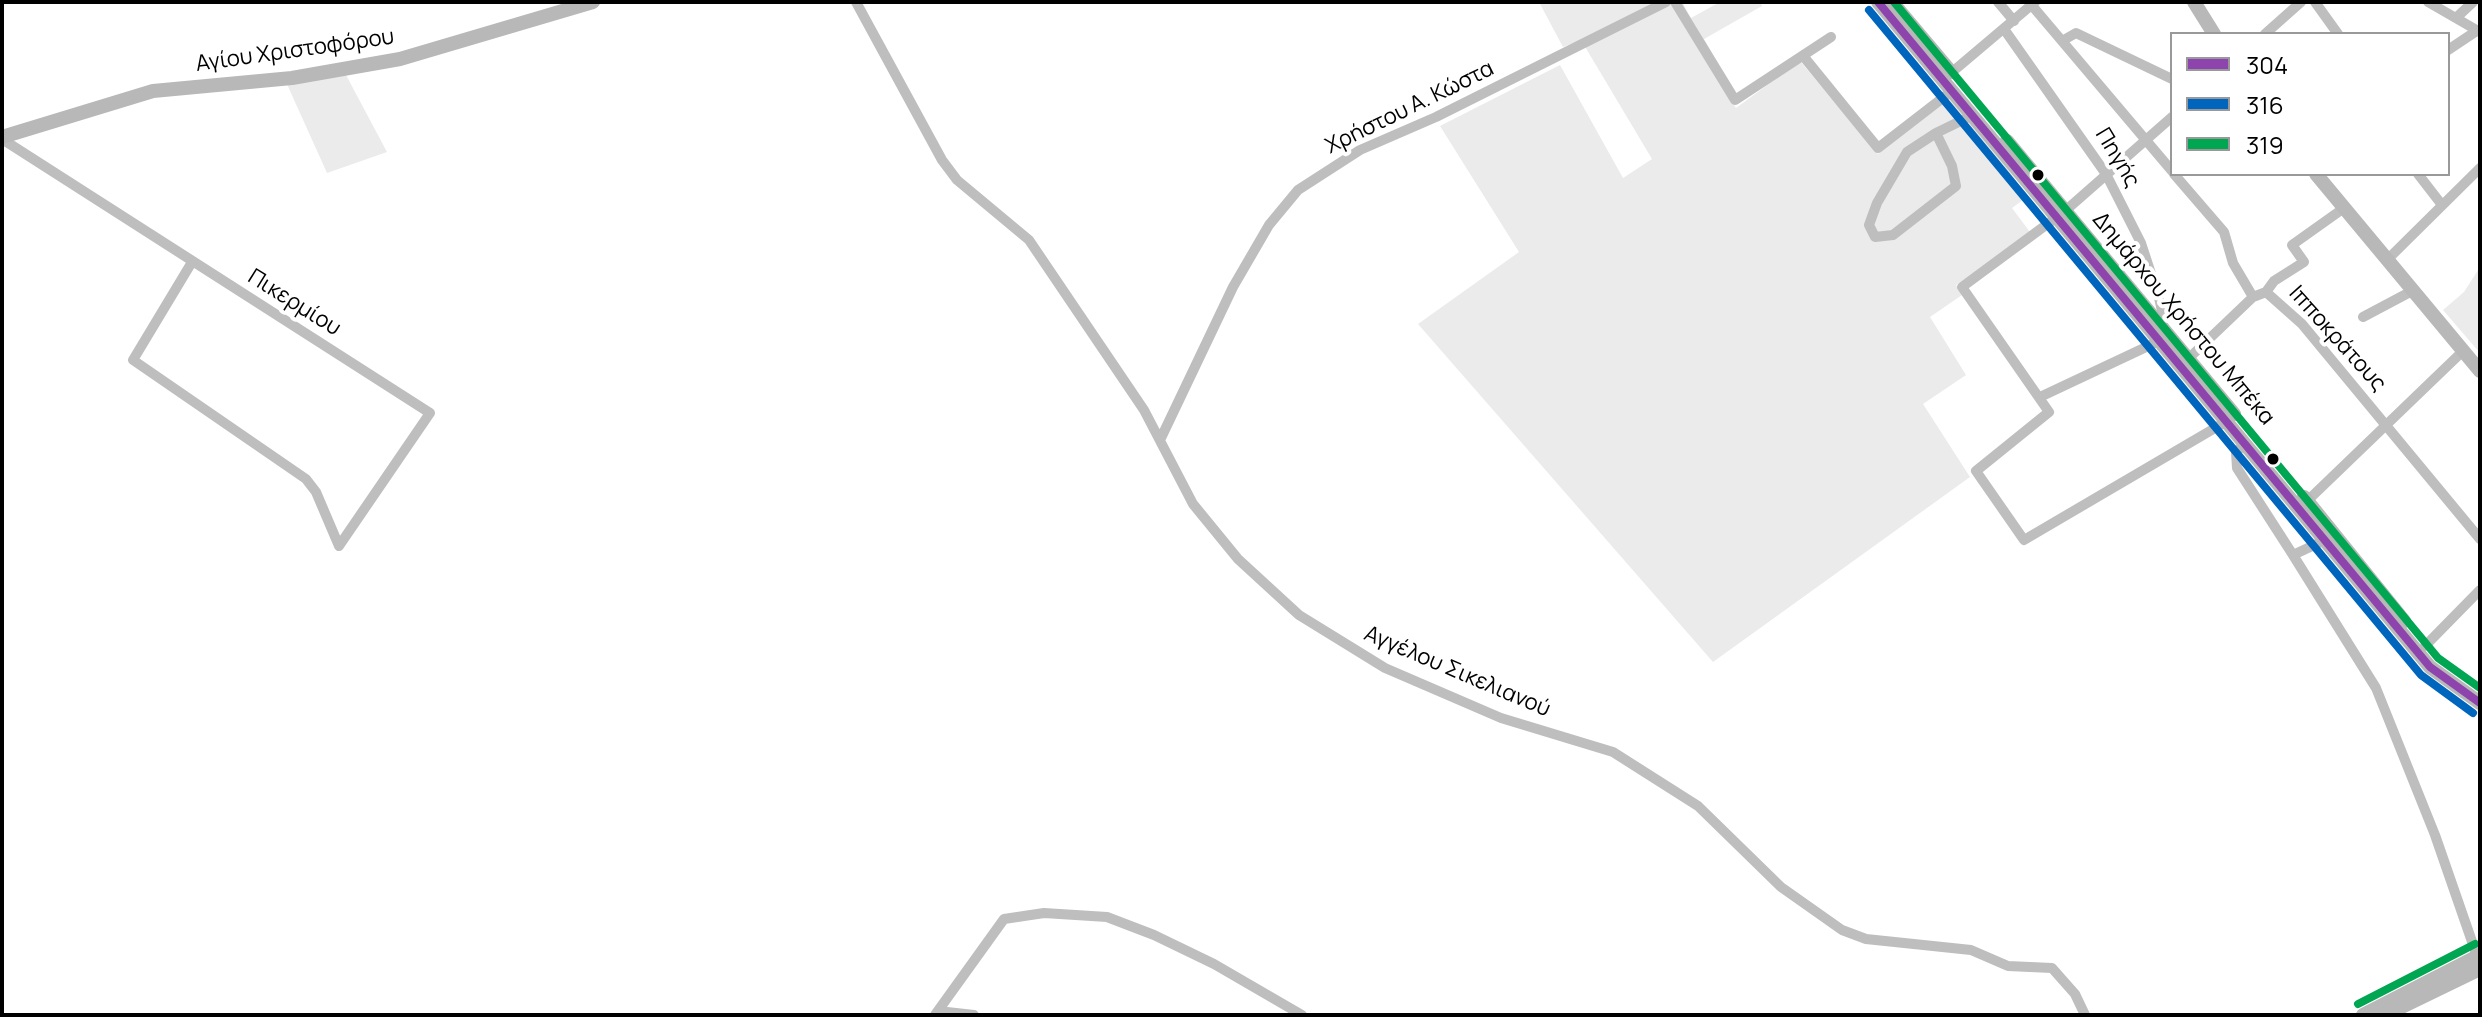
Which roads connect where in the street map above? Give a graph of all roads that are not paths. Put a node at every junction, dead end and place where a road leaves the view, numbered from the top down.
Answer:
1 (593, 2) edge
2 (856, 2) edge
3 (1666, 2) edge
4 (1675, 2) edge
5 (1878, 2) edge
6 (1892, 2) edge
7 (1998, 2) edge
8 (2194, 2) edge
9 (2301, 2) edge
10 (2315, 2) edge
11 (2428, 2) edge
12 (2473, 2) edge
13 (2032, 3) edge
14 (2457, 17) junction
15 (2014, 21) junction
16 (2004, 29) junction
17 (2479, 31) edge
18 (2213, 32) edge
19 (2267, 32) edge
20 (2337, 32) edge
21 (1831, 37) dead end
22 (2062, 41) junction
23 (2450, 49) edge
24 (1804, 57) junction
25 (1951, 73) junction
26 (2170, 78) edge
27 (1953, 90) junction
28 (1973, 115) junction
29 (2170, 119) edge
30 (1936, 133) junction
31 (2, 138) edge
32 (2145, 140) junction
33 (2480, 168) edge
34 (2170, 169) edge
35 (2106, 174) junction
36 (2176, 176) edge
37 (2318, 176) edge
38 (2420, 176) edge
39 (2442, 205) junction
40 (2344, 208) junction
41 (2061, 214) junction
42 (2387, 260) junction
43 (192, 262) junction
44 (2412, 291) junction
45 (2266, 292) junction
46 (2253, 297) junction
47 (2363, 317) dead end
48 (2156, 320) junction
49 (2159, 341) junction
50 (2463, 351) junction
51 (2188, 359) junction
52 (2480, 371) edge
53 (2040, 397) junction
54 (2227, 421) junction
55 (2386, 425) junction
56 (1161, 438) junction
57 (2246, 443) junction
58 (2304, 504) junction
59 (2480, 539) edge
60 (2325, 540) junction
61 (2293, 555) junction
62 (2480, 590) edge
63 (2425, 646) junction
64 (2480, 692) edge
65 (2480, 703) edge
66 (2479, 960) edge
67 (936, 1013) edge
68 (974, 1015) edge
69 (1302, 1015) edge
70 (2085, 1015) edge
71 (2363, 1015) edge
72 (2385, 1015) edge

1 - 31 main road, Αγίου Χριστοφόρου
2 - 56 street, Αγγέλου Σικελιανού
3 - 56 street, Χρήστου Α. Κώστα
4 - 24 street
5 - 27 main road, Δημάρχου Χρήστου Μπέκα
6 - 25 main road, Δημάρχου Χρήστου Μπέκα
7 - 15 street
8 - 18 main road
9 - 19 street
10 - 20 street
11 - 14 street
12 - 14 street
13 - 15 street
13 - 22 street, Ιπποκράτους
14 - 17 street
15 - 16 street
16 - 25 street
16 - 35 street, Πηγής
17 - 23 street
21 - 24 street
22 - 26 street
22 - 32 street, Ιπποκράτους
24 - 27 street
25 - 41 main road, Δημάρχου Χρήστου Μπέκα
27 - 28 main road, Δημάρχου Χρήστου Μπέκα
28 - 30 street
28 - 41 main road, Δημάρχου Χρήστου Μπέκα
29 - 32 street
30 - 30 street
31 - 43 street, Πικερμίου
32 - 34 street, Ιπποκράτους
32 - 35 street
33 - 39 street
35 - 41 street
35 - 48 street, Πηγής
36 - 46 street, Ιπποκράτους
37 - 40 main road
38 - 39 street
39 - 42 street
40 - 42 main road
40 - 45 street
41 - 48 main road, Δημάρχου Χρήστου Μπέκα
41 - 49 main road, Δημάρχου Χρήστου Μπέκα
41 - 53 street
42 - 44 main road
43 - 43 street, Πικερμίου
44 - 47 street
44 - 50 main road
45 - 46 street, Ιπποκράτους
45 - 55 street, Ιπποκράτους
46 - 51 street
48 - 51 main road, Δημάρχου Χρήστου Μπέκα
49 - 53 street
49 - 54 main road, Δημάρχου Χρήστου Μπέκα
50 - 52 main road
50 - 55 street
51 - 58 main road, Δημάρχου Χρήστου Μπέκα
53 - 54 street
54 - 57 main road, Δημάρχου Χρήστου Μπέκα
55 - 58 street
55 - 59 street, Ιπποκράτους
56 - 70 street, Αγγέλου Σικελιανού
57 - 58 main road, Δημάρχου Χρήστου Μπέκα
57 - 61 street
58 - 60 main road, Δημάρχου Χρήστου Μπέκα
58 - 63 main road, Δημάρχου Χρήστου Μπέκα
60 - 61 street
60 - 65 main road, Δημάρχου Χρήστου Μπέκα
61 - 66 street
62 - 63 street
63 - 64 main road, Δημάρχου Χρήστου Μπέκα
66 - 71 main road
66 - 72 main road
67 - 68 street
67 - 69 street

